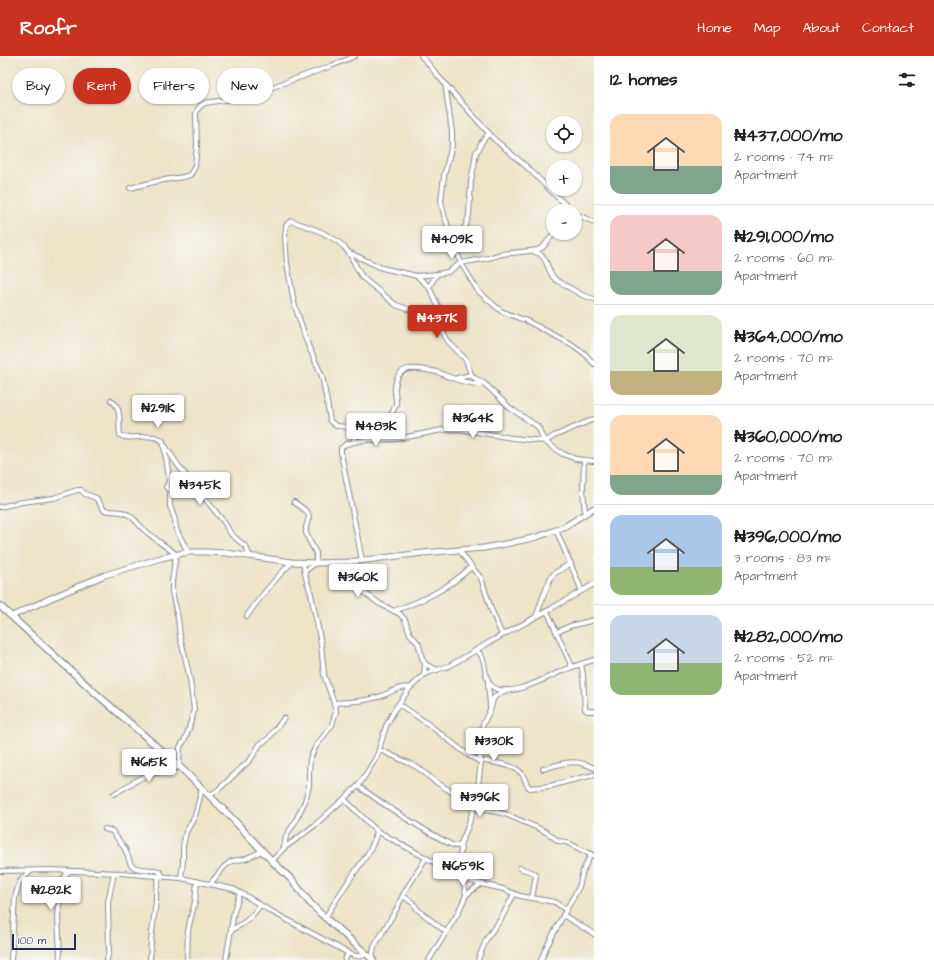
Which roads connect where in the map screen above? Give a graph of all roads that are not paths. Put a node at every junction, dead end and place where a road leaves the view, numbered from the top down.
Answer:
1 (354, 56) edge
2 (421, 56) edge
3 (444, 83) junction
4 (489, 133) junction
5 (130, 188) dead end
6 (565, 204) edge
7 (582, 217) edge
8 (594, 222) edge
9 (548, 240) edge
10 (454, 244) junction
11 (532, 251) junction
12 (348, 252) junction
13 (461, 264) junction
14 (437, 274) junction
15 (417, 276) junction
16 (428, 287) junction
17 (594, 299) edge
18 (441, 325) junction
19 (594, 364) edge
20 (472, 375) junction
21 (455, 379) junction
22 (484, 384) junction
23 (111, 400) dead end
24 (594, 419) edge
25 (397, 436) junction
26 (545, 441) junction
27 (354, 442) junction
28 (164, 446) junction
29 (584, 460) junction
30 (594, 461) edge
31 (294, 502) dead end
32 (0, 507) edge
33 (594, 508) edge
34 (585, 513) junction
35 (556, 530) junction
36 (459, 550) junction
37 (188, 552) junction
38 (176, 554) junction
39 (250, 556) junction
40 (362, 560) junction
41 (292, 562) junction
42 (350, 562) junction
43 (303, 563) junction
44 (316, 563) junction
45 (571, 563) junction
46 (471, 567) junction
47 (305, 571) junction
48 (594, 584) edge
49 (582, 591) junction
50 (0, 606) edge
51 (394, 611) junction
52 (547, 611) junction
53 (12, 616) junction
54 (247, 616) dead end
55 (536, 617) junction
56 (594, 620) edge
57 (557, 632) junction
58 (502, 635) junction
59 (476, 650) junction
60 (594, 660) edge
61 (425, 664) junction
62 (581, 664) junction
63 (572, 667) junction
64 (437, 670) junction
65 (424, 676) junction
66 (488, 682) junction
67 (410, 688) junction
68 (506, 690) junction
69 (334, 702) junction
70 (399, 704) junction
71 (489, 711) junction
72 (594, 711) edge
73 (284, 718) dead end
74 (380, 750) junction
75 (480, 755) junction
76 (486, 761) junction
77 (481, 762) junction
78 (179, 766) junction
79 (594, 768) edge
80 (543, 769) dead end
81 (594, 775) edge
82 (358, 786) junction
83 (202, 789) junction
84 (114, 794) dead end
85 (209, 796) junction
86 (344, 799) junction
87 (474, 808) junction
88 (105, 829) dead end
89 (377, 831) junction
90 (460, 845) junction
91 (284, 848) junction
92 (262, 851) junction
93 (592, 855) edge
94 (426, 858) junction
95 (272, 861) junction
96 (520, 868) dead end
97 (0, 871) edge
98 (31, 871) junction
99 (69, 871) junction
100 (114, 873) junction
101 (161, 877) junction
102 (461, 877) junction
103 (181, 878) junction
104 (197, 881) junction
105 (210, 884) junction
106 (481, 884) junction
107 (240, 893) junction
108 (514, 894) junction
109 (466, 895) junction
110 (403, 896) junction
111 (532, 898) junction
112 (260, 905) junction
113 (566, 910) junction
114 (563, 915) junction
115 (325, 918) junction
116 (232, 930) junction
117 (446, 932) junction
118 (594, 934) edge
119 (374, 947) junction
120 (364, 953) junction
121 (350, 954) junction
122 (11, 958) edge
123 (8, 960) edge
124 (59, 960) edge
125 (107, 960) edge
126 (150, 960) edge
127 (187, 960) edge
128 (226, 960) edge
129 (345, 960) edge
130 (350, 960) edge
131 (372, 960) edge
132 (429, 960) edge
133 (478, 960) edge
134 (541, 960) edge

1 - 5 street
2 - 3 street
3 - 4 street
3 - 10 street
4 - 6 street
4 - 10 street
7 - 8 street
9 - 11 street
10 - 13 street
11 - 13 street
11 - 17 street
12 - 15 street
12 - 18 street
12 - 27 street
13 - 14 street
13 - 19 street
14 - 15 street
14 - 16 street
15 - 16 street
16 - 18 street
18 - 20 street
20 - 21 street
20 - 22 street
21 - 22 street
21 - 25 street
22 - 26 street
23 - 28 street
24 - 26 street
25 - 26 street
25 - 27 street
26 - 29 street
27 - 40 street
28 - 37 street
28 - 39 street
29 - 30 street
29 - 34 street
31 - 44 street
32 - 38 street
33 - 34 street
34 - 35 street
35 - 36 street
35 - 45 street
36 - 40 street
36 - 46 street
37 - 38 street
37 - 39 street
38 - 53 street
38 - 78 street
39 - 41 street
40 - 42 street
41 - 43 street
41 - 54 street
42 - 44 street
42 - 51 street
43 - 44 street
43 - 47 street
44 - 47 street
45 - 49 street
45 - 55 street
46 - 51 street
46 - 58 street
47 - 69 street
48 - 49 street
49 - 52 street
50 - 53 main road
51 - 61 street
52 - 55 street
52 - 57 street
53 - 78 main road
55 - 58 street
56 - 57 street
57 - 63 street
58 - 59 street
59 - 64 street
59 - 66 street
60 - 62 street
61 - 64 street
61 - 65 street
62 - 63 street
62 - 72 street
63 - 68 street
64 - 65 street
65 - 67 street
66 - 68 street
66 - 71 street
67 - 69 street
67 - 70 street
68 - 71 street
69 - 91 street
70 - 74 street
70 - 77 street
71 - 75 street
73 - 85 street
74 - 82 street
74 - 87 street
75 - 76 street
75 - 77 street
76 - 77 street
76 - 81 street
77 - 87 street
78 - 83 main road
78 - 84 street
79 - 80 street
82 - 86 street
82 - 90 street
83 - 85 main road
83 - 103 street
85 - 92 main road
86 - 89 street
86 - 91 street
87 - 90 street
87 - 93 street
88 - 101 street
89 - 94 street
89 - 115 street
90 - 102 street
91 - 95 street
92 - 95 main road
92 - 105 street
93 - 113 street
94 - 102 street
94 - 110 street
95 - 115 main road
96 - 111 street
97 - 98 street
98 - 99 street
98 - 122 street
99 - 100 street
99 - 124 street
100 - 101 street
100 - 125 street
101 - 103 street
101 - 126 street
102 - 106 street
102 - 109 street
103 - 104 street
104 - 105 street
104 - 127 street
105 - 107 street
106 - 108 street
106 - 109 street
107 - 112 street
107 - 116 street
108 - 111 street
108 - 133 street
109 - 117 street
110 - 117 street
110 - 119 street
111 - 113 street
112 - 116 street
112 - 121 street
113 - 114 street
114 - 118 street
114 - 134 street
115 - 120 main road
116 - 128 street
117 - 132 street
119 - 120 street
119 - 131 street
120 - 121 street
120 - 131 main road
121 - 129 street
121 - 130 street
122 - 123 street

